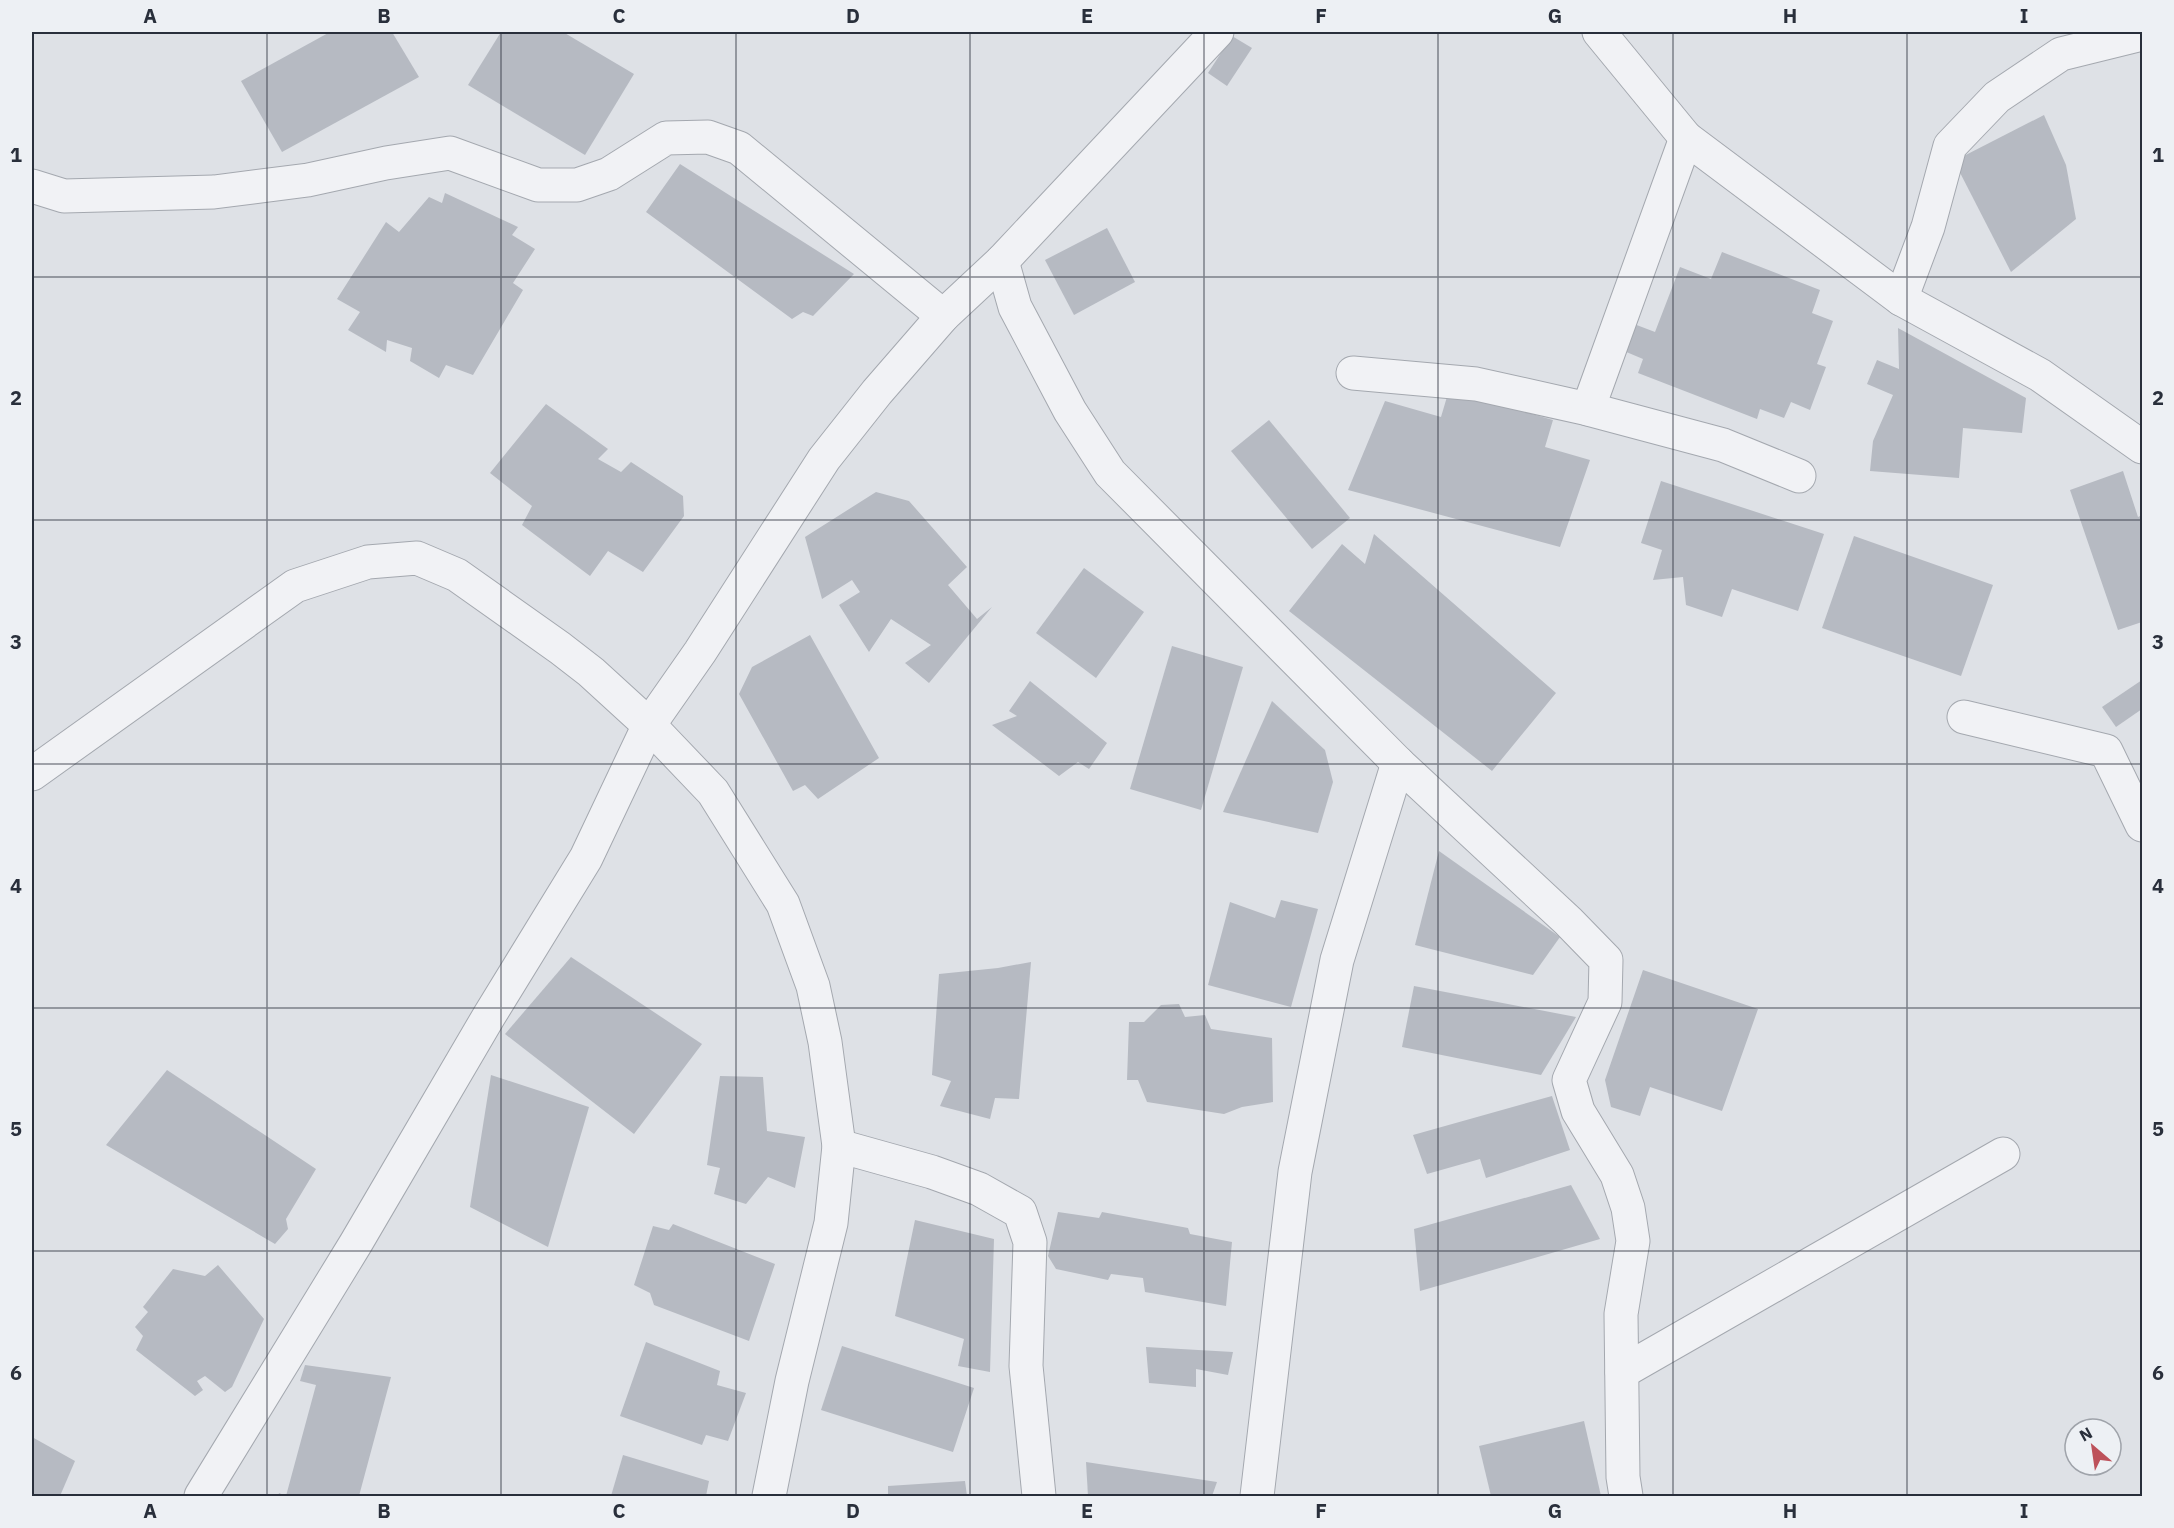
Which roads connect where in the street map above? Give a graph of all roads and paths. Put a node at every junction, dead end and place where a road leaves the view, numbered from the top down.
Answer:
1 (1217, 32) edge
2 (1599, 32) edge
3 (2142, 34) edge
4 (1686, 138) junction
5 (32, 186) edge
6 (1002, 261) junction
7 (1901, 299) junction
8 (943, 316) junction
9 (1353, 373) dead end
10 (1588, 409) junction
11 (2142, 447) edge
12 (1799, 476) dead end
13 (1964, 717) dead end
14 (649, 725) junction
15 (1398, 763) junction
16 (32, 774) edge
17 (2142, 825) edge
18 (839, 1146) junction
19 (2003, 1154) dead end
20 (1622, 1372) junction
21 (201, 1497) edge
22 (769, 1497) edge
23 (1039, 1497) edge
24 (1257, 1497) edge
25 (1626, 1497) edge

1 - 6 street
2 - 4 street
3 - 7 street
4 - 7 street
4 - 10 street
5 - 8 street
6 - 8 street
6 - 15 street
7 - 11 street
8 - 14 street
9 - 10 street
10 - 12 street
13 - 17 street
14 - 16 street
14 - 18 street
14 - 21 street
15 - 20 street
15 - 24 street
18 - 22 street
18 - 23 street
19 - 20 street
20 - 25 street

